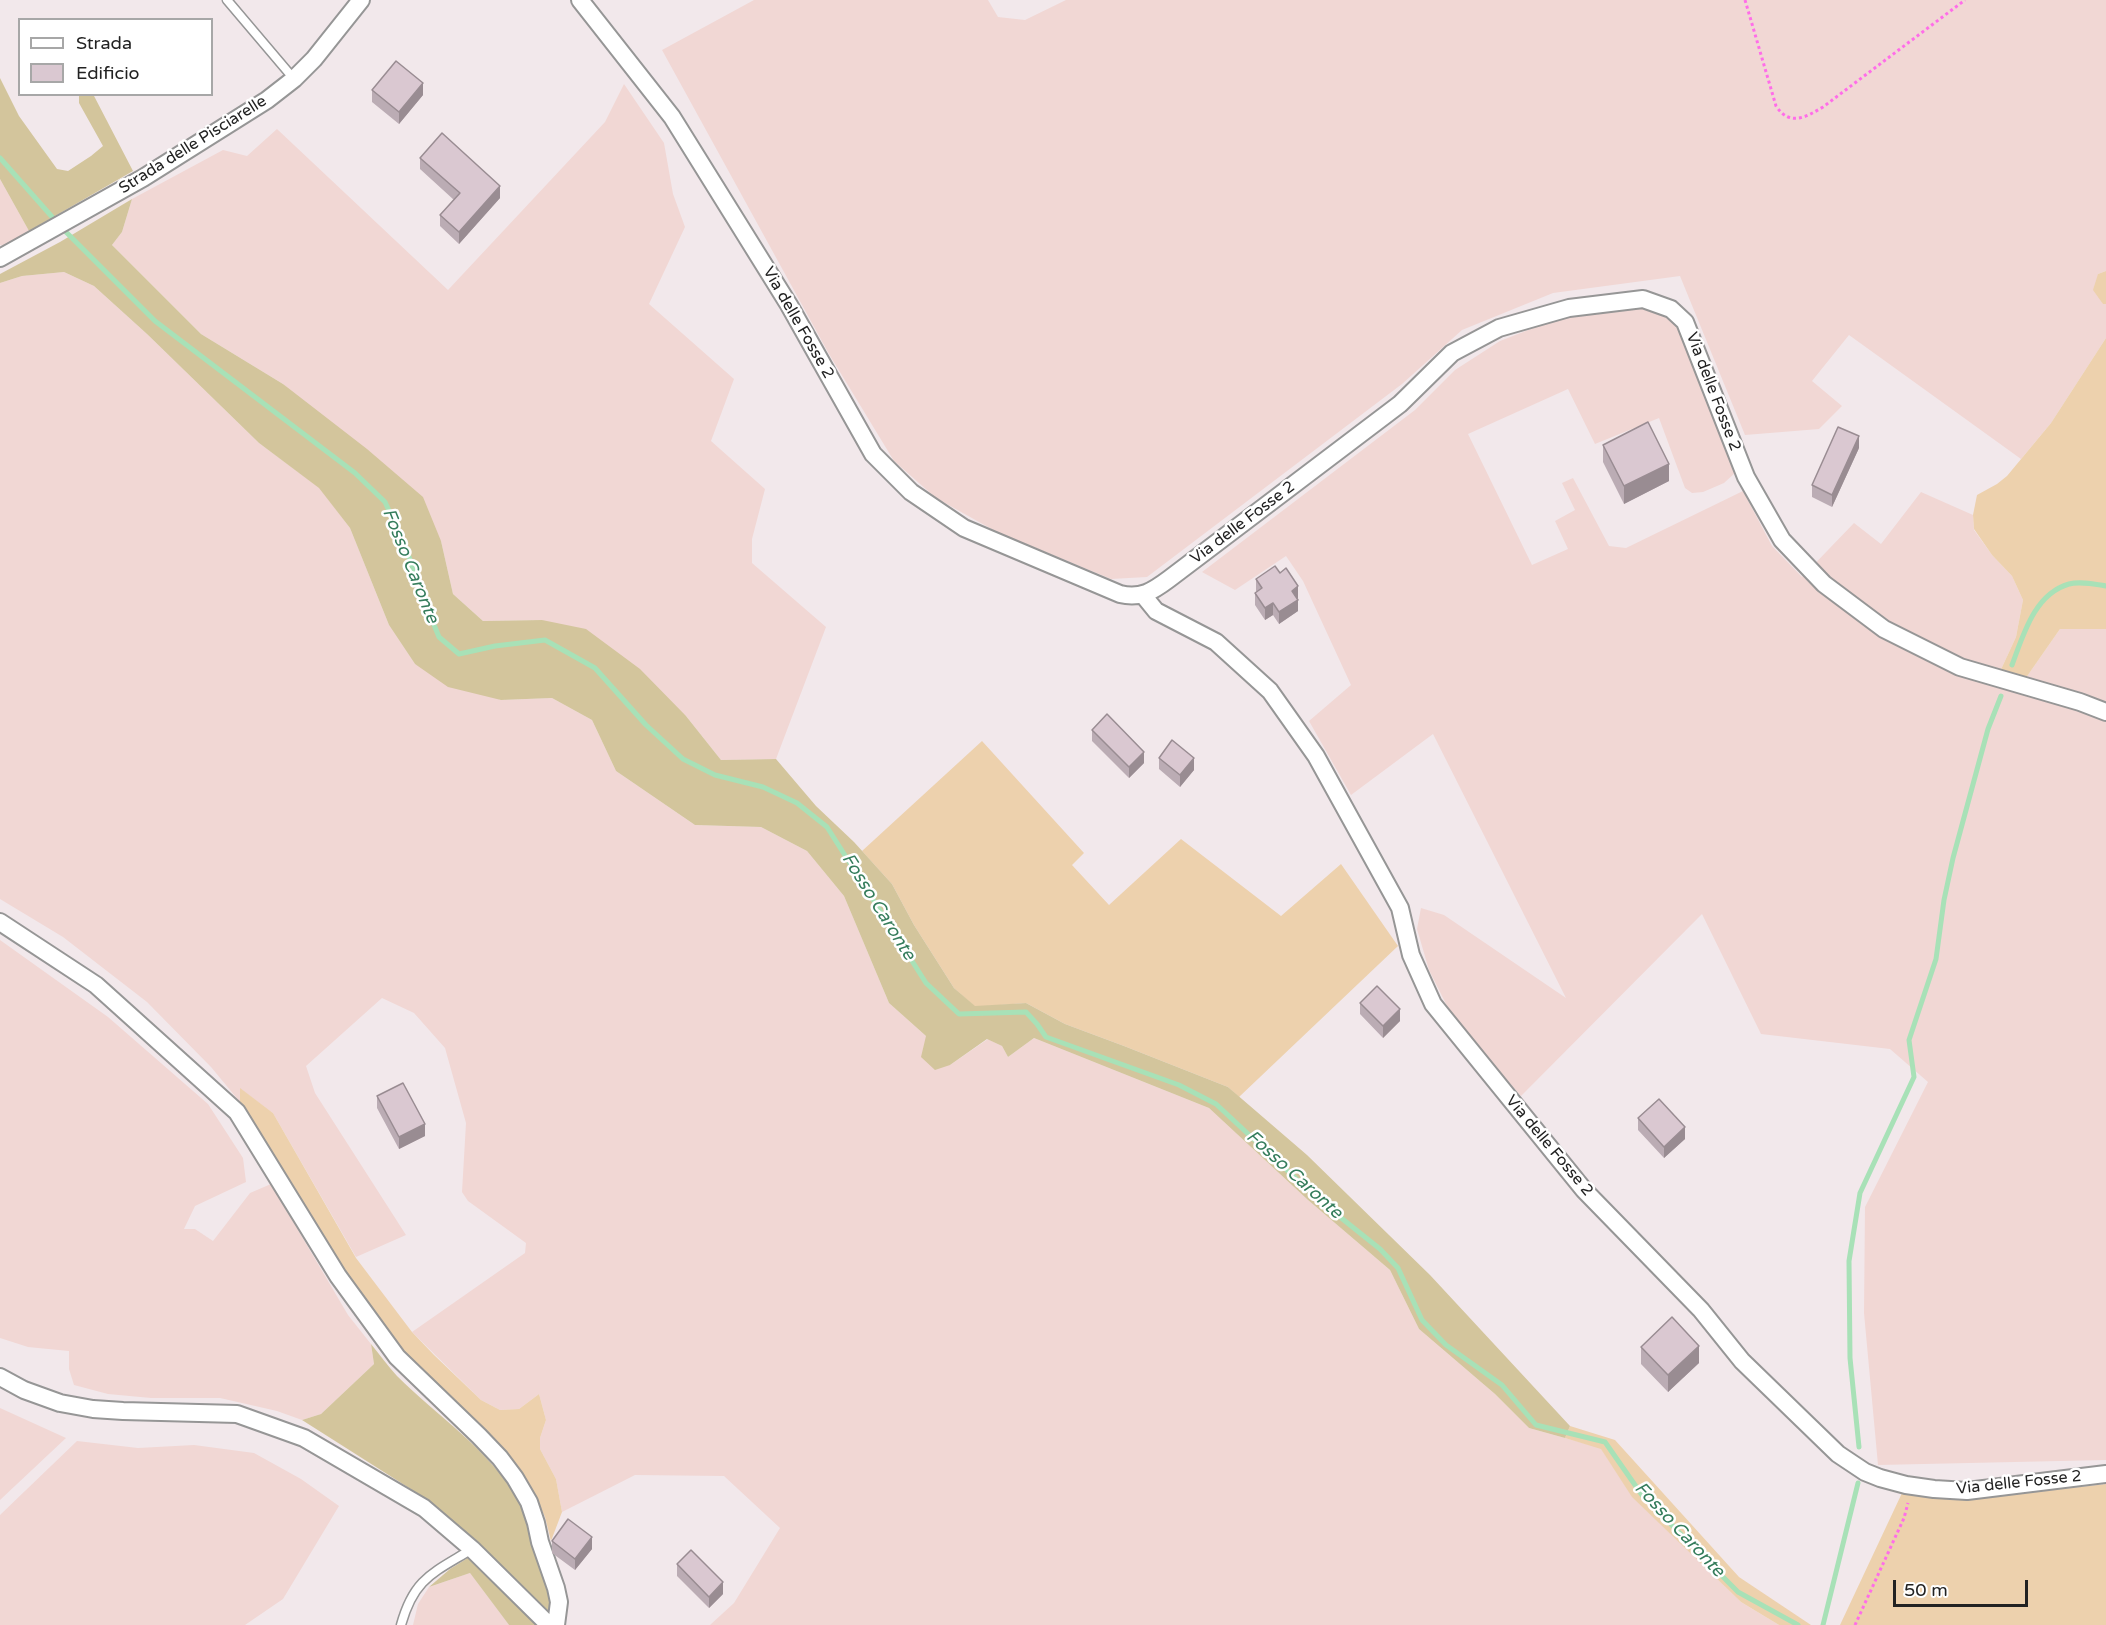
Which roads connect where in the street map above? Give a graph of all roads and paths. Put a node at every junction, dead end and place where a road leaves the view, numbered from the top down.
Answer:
1 (227, 0) edge
2 (361, 0) edge
3 (580, 0) edge
4 (1745, 0) edge
5 (1965, 0) edge
6 (294, 79) junction
7 (4, 256) edge
8 (1143, 595) junction
9 (2106, 712) edge
10 (0, 922) edge
11 (0, 1377) edge
12 (2106, 1474) edge
13 (1906, 1485) junction
14 (472, 1549) junction
15 (401, 1625) edge
16 (549, 1625) edge
17 (556, 1625) edge
18 (1855, 1625) edge

1 - 6 lane
2 - 6 street, Strada delle Pisciarelle
3 - 8 street, Via delle Fosse 2
4 - 5 path
6 - 7 street, Strada delle Pisciarelle
8 - 9 street, Via delle Fosse 2
8 - 13 street, Via delle Fosse 2
10 - 17 street
11 - 14 street
12 - 13 street, Via delle Fosse 2
13 - 18 path
14 - 15 lane
14 - 16 street

